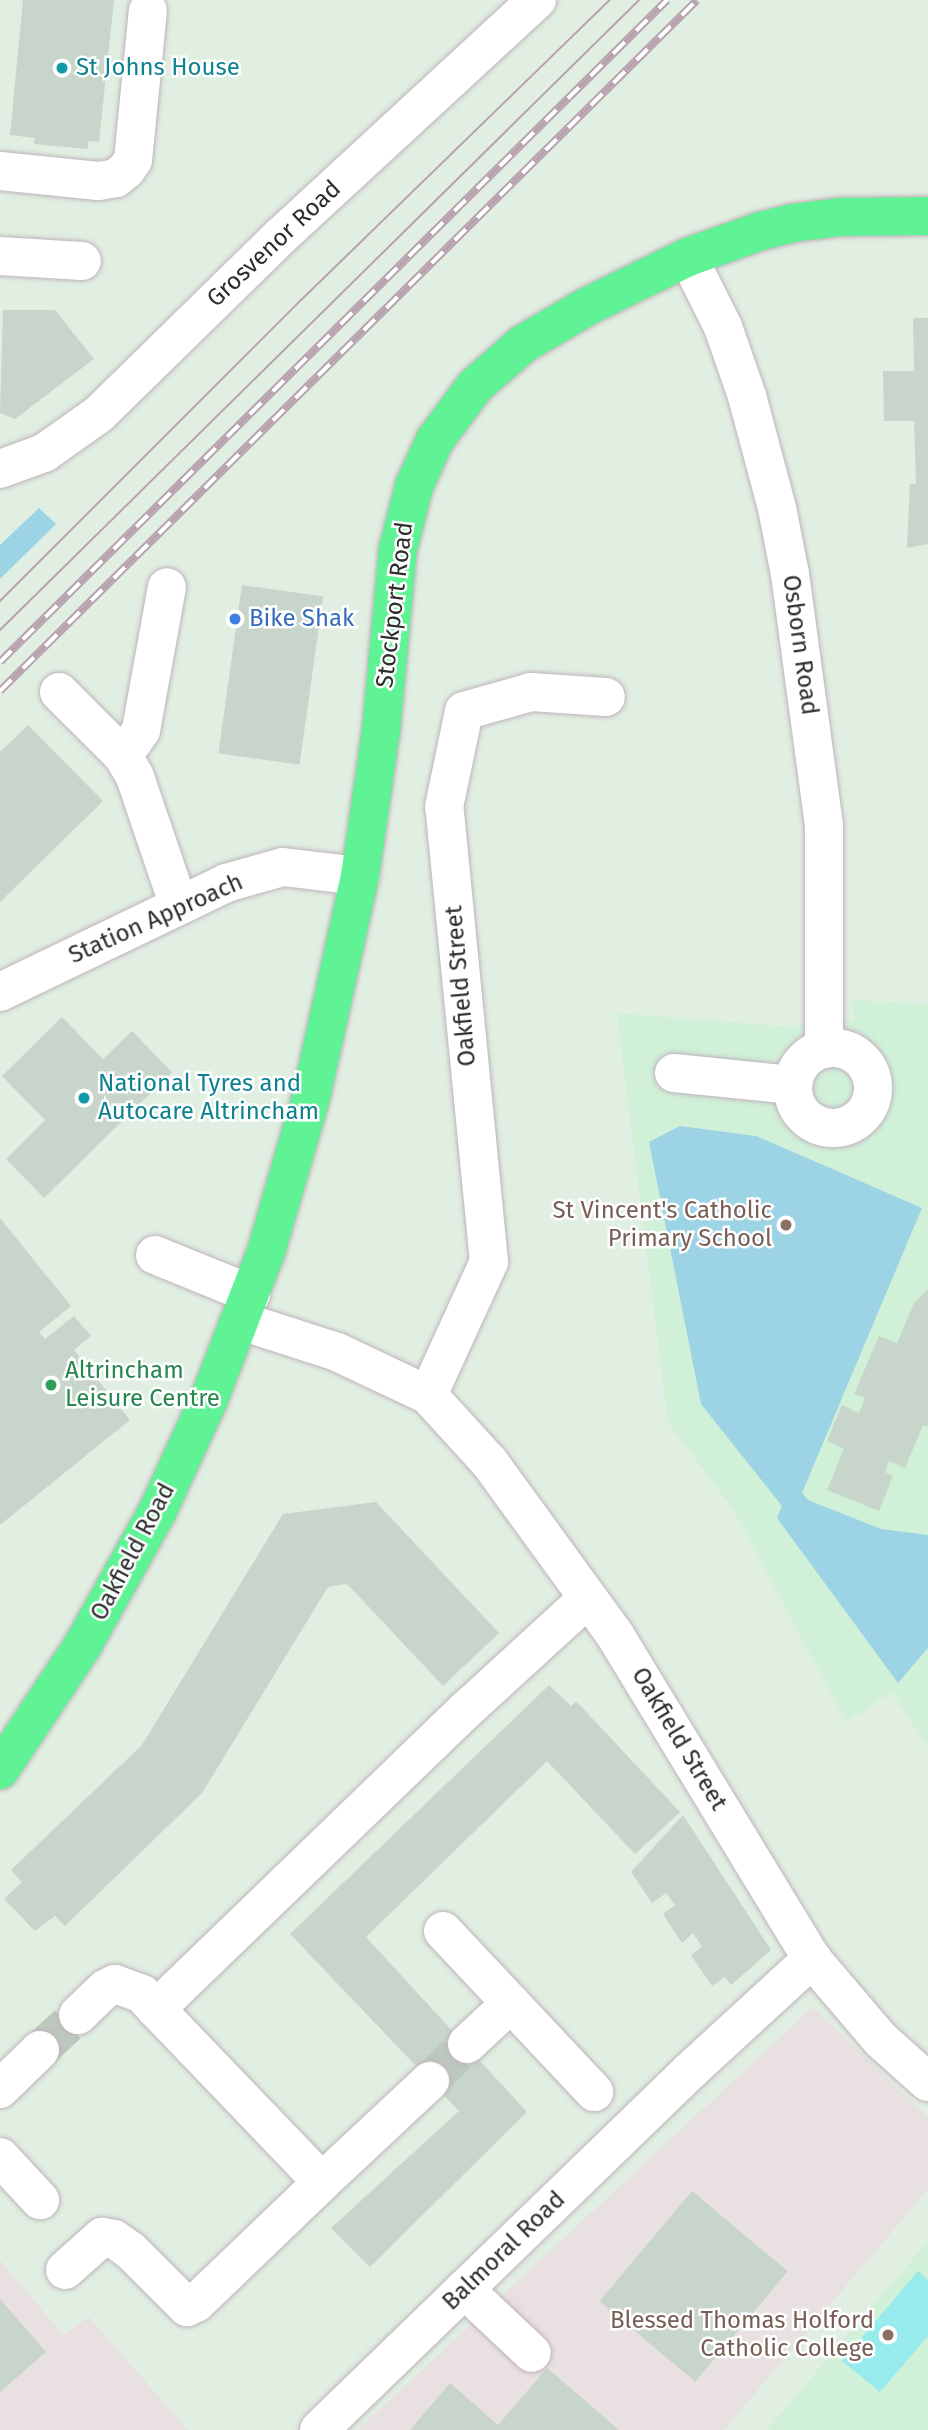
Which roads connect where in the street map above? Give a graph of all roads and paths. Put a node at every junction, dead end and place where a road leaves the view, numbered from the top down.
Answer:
1 (537, 0) edge
2 (148, 11) dead end
3 (0, 171) edge
4 (928, 216) edge
5 (0, 256) edge
6 (688, 257) junction
7 (82, 261) dead end
8 (0, 469) edge
9 (167, 587) dead end
10 (59, 692) dead end
11 (606, 697) dead end
12 (123, 756) junction
13 (360, 876) junction
14 (179, 906) junction
15 (0, 992) edge
16 (824, 1048) junction
17 (674, 1073) dead end
18 (793, 1085) junction
19 (155, 1255) dead end
20 (246, 1308) junction
21 (428, 1395) junction
22 (588, 1598) junction
23 (0, 1770) edge
24 (443, 1931) dead end
25 (812, 1959) junction
26 (511, 2003) junction
27 (156, 2008) junction
28 (78, 2015) tunnel mouth
29 (467, 2044) tunnel mouth
30 (40, 2050) tunnel mouth
31 (430, 2081) tunnel mouth
32 (928, 2082) edge
33 (0, 2089) edge
34 (594, 2092) dead end
35 (0, 2157) edge
36 (322, 2182) junction
37 (40, 2200) dead end
38 (65, 2270) dead end
39 (464, 2290) junction
40 (532, 2353) dead end
41 (319, 2430) edge

1 - 8 street, Grosvenor Road
2 - 3 street
4 - 6 main road, Stockport Road
5 - 7 street
6 - 13 main road, Stockport Road
6 - 16 street, Osborn Road
9 - 12 street
10 - 12 street
11 - 21 street, Oakfield Street
12 - 14 street
13 - 14 street, Station Approach
13 - 20 main road, Stockport Road
14 - 15 street, Station Approach
16 - 18 street
16 - 18 street
17 - 18 street
19 - 20 street, Oakfield Street
20 - 21 street, Oakfield Street
20 - 23 main road, Oakfield Road
21 - 22 street, Oakfield Street
22 - 25 street, Oakfield Street
22 - 27 street
24 - 26 street
25 - 32 street, Oakfield Street
25 - 39 street, Balmoral Road
26 - 29 street
26 - 34 street
27 - 28 street
27 - 36 street
30 - 33 street
31 - 36 street
35 - 37 street
36 - 38 street
39 - 40 street
39 - 41 street, Balmoral Road

